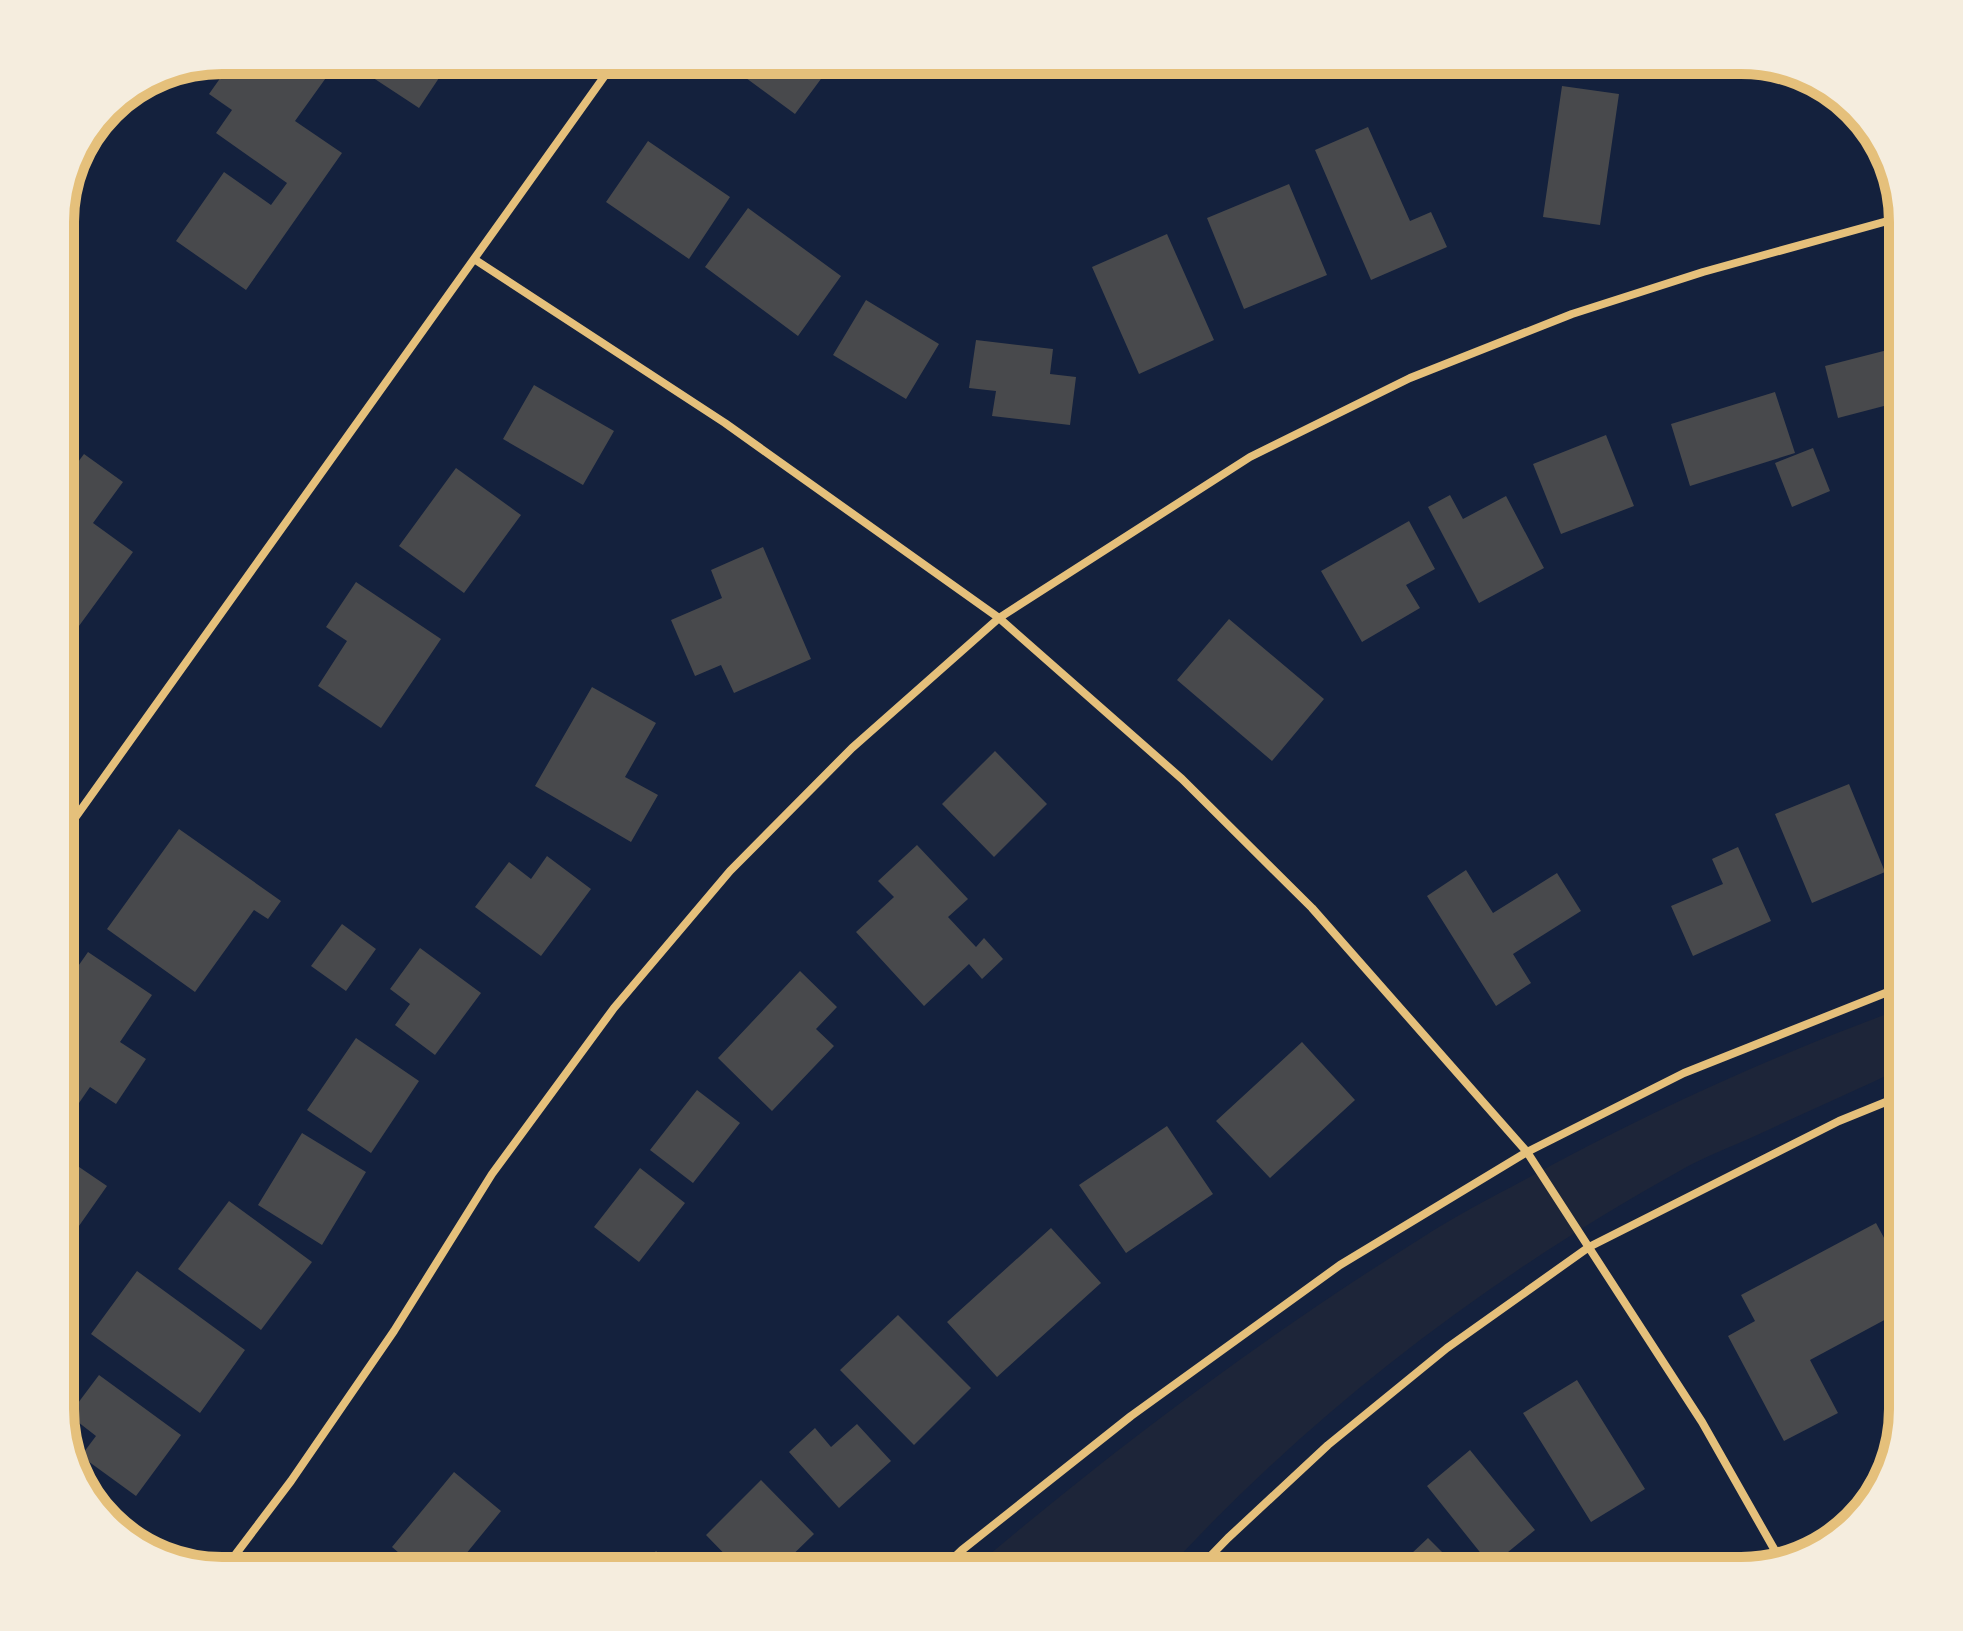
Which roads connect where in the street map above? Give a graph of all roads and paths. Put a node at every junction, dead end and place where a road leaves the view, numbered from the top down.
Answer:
1 (606, 74) edge
2 (1889, 221) edge
3 (474, 259) junction
4 (999, 618) junction
5 (74, 819) edge
6 (1889, 992) edge
7 (1889, 1101) edge
8 (1527, 1152) junction
9 (1589, 1247) junction
10 (1776, 1553) edge
11 (234, 1557) edge
12 (955, 1557) edge
13 (1210, 1557) edge

1 - 3 street
2 - 4 street
3 - 4 street
3 - 5 street
4 - 8 street
4 - 11 street
6 - 8 street
7 - 9 street
8 - 9 street
8 - 12 street
9 - 10 street
9 - 13 street

